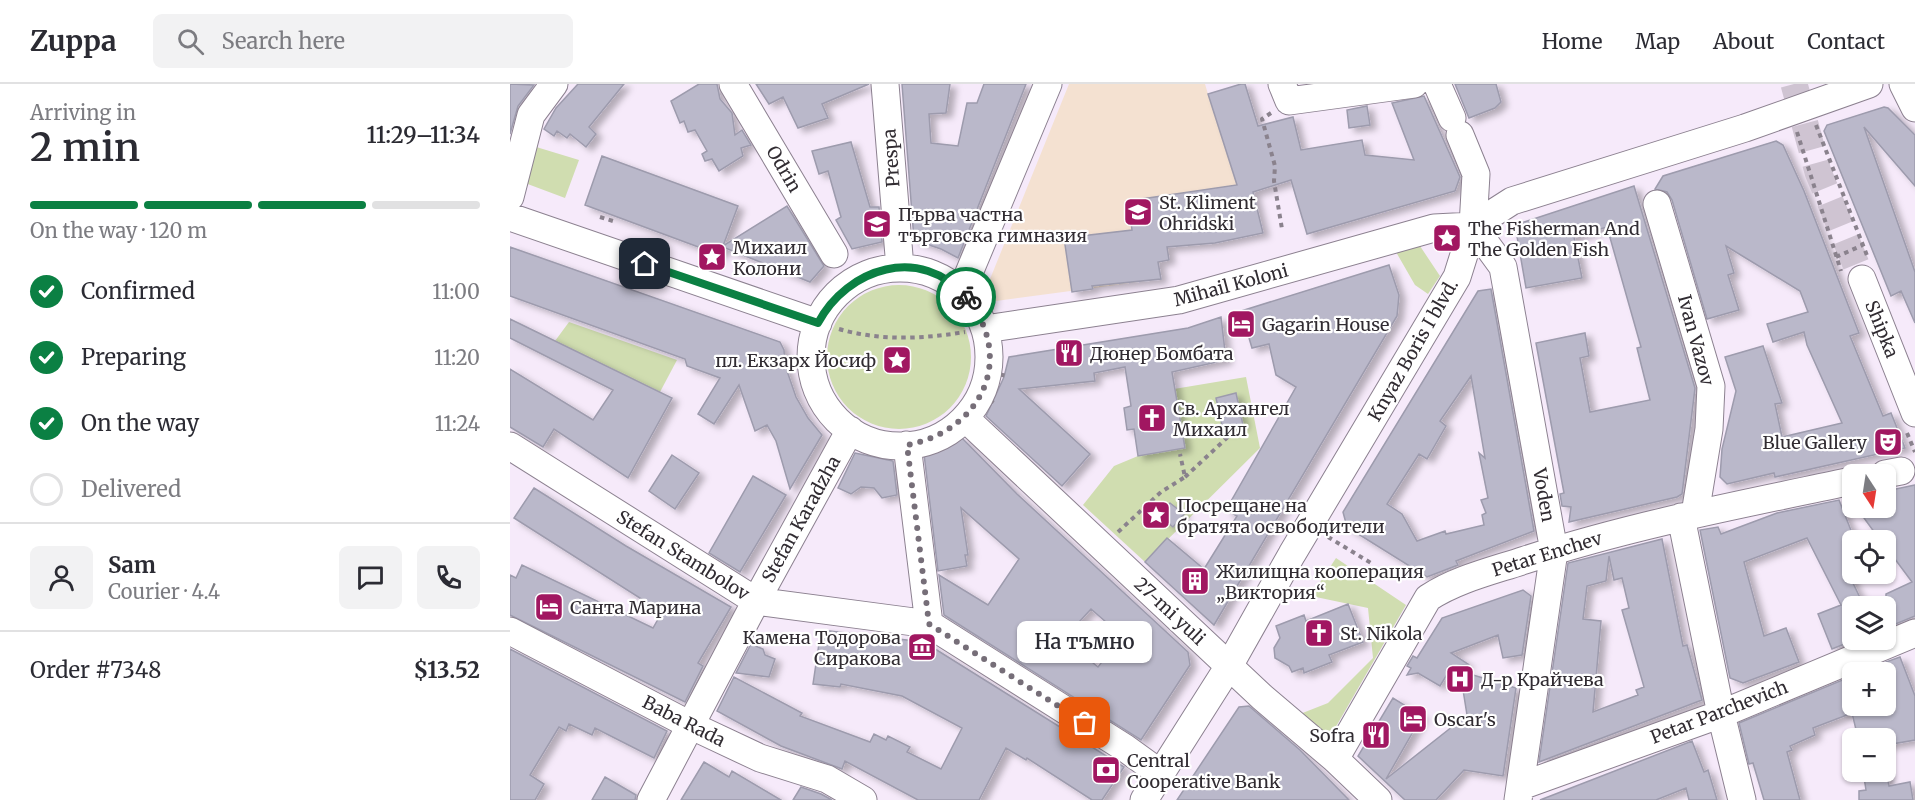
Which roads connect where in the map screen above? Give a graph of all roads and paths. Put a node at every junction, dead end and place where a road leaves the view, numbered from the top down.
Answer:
1 (554, 84) edge
2 (734, 84) edge
3 (885, 84) edge
4 (1047, 84) edge
5 (1414, 84) edge
6 (1437, 84) edge
7 (1869, 84) edge
8 (1903, 84) edge
9 (1286, 93) edge
10 (1807, 94) edge
11 (1915, 108) edge
12 (510, 197) edge
13 (1657, 204) dead end
14 (510, 217) edge
15 (600, 217) dead end
16 (612, 221) dead end
17 (1473, 226) junction
18 (1282, 229) dead end
19 (1863, 245) junction
20 (834, 254) dead end
21 (1836, 257) dead end
22 (899, 263) junction
23 (1867, 272) joint
24 (964, 287) junction
25 (812, 322) junction
26 (989, 328) junction
27 (1915, 412) edge
28 (968, 421) junction
29 (847, 435) junction
30 (1230, 435) dead end
31 (510, 446) edge
32 (908, 449) junction
33 (1180, 454) dead end
34 (1185, 477) junction
35 (1842, 483) edge
36 (1688, 515) junction
37 (1310, 526) junction
38 (1103, 548) junction
39 (1554, 550) junction
40 (1371, 563) dead end
41 (756, 601) junction
42 (929, 624) junction
43 (510, 631) edge
44 (1915, 633) edge
45 (1229, 666) junction
46 (1720, 714) junction
47 (692, 726) junction
48 (1335, 759) junction
49 (1161, 774) junction
50 (1519, 793) edge
51 (651, 800) edge
52 (863, 800) edge
53 (1144, 800) edge
54 (1378, 800) edge
55 (1742, 800) edge

1 - 12 street
2 - 20 street, Odrin
3 - 22 street, Prespa
4 - 24 street
5 - 9 street
6 - 17 street, Knyaz Boris I blvd.
7 - 10 street
8 - 11 street
9 - 18 path
10 - 17 street
10 - 19 path
13 - 36 street, Ivan Vazov
14 - 25 street
15 - 16 path
17 - 26 street, Mihail Koloni
17 - 37 street, Knyaz Boris I blvd.
17 - 39 street, Voden
19 - 21 path
19 - 23 path
22 - 24 street
22 - 24 path
22 - 25 street
22 - 25 path
23 - 27 street, Shipka
24 - 26 street
24 - 26 path
25 - 26 path
25 - 29 street
25 - 29 path
26 - 28 street
26 - 28 path
28 - 32 street
28 - 32 path
28 - 38 street, 27-mi yuli
29 - 32 street
29 - 32 path
29 - 41 street, Stefan Karadzha
30 - 34 path
31 - 41 street, Stefan Stambolov
32 - 42 street
33 - 34 path
34 - 38 path
35 - 36 street, Petar Enchev
36 - 39 street, Petar Enchev
36 - 46 street, Ivan Vazov
37 - 40 path
37 - 45 street, Knyaz Boris I blvd.
38 - 45 street, 27-mi yuli
39 - 48 street, Petar Enchev
39 - 50 street, Voden
41 - 42 street, Stefan Stambolov
41 - 47 street, Stefan Karadzha
42 - 49 street, Stefan Stambolov
43 - 47 street, Baba Rada
44 - 46 street, Petar Parchevich
45 - 48 street, 27-mi yuli
45 - 49 street, Knyaz Boris I blvd.
46 - 50 street, Petar Parchevich
46 - 55 street, Ivan Vazov
47 - 51 street, Stefan Karadzha
47 - 52 street, Baba Rada
48 - 54 street, 27-mi yuli
49 - 53 street, Knyaz Boris I blvd.

